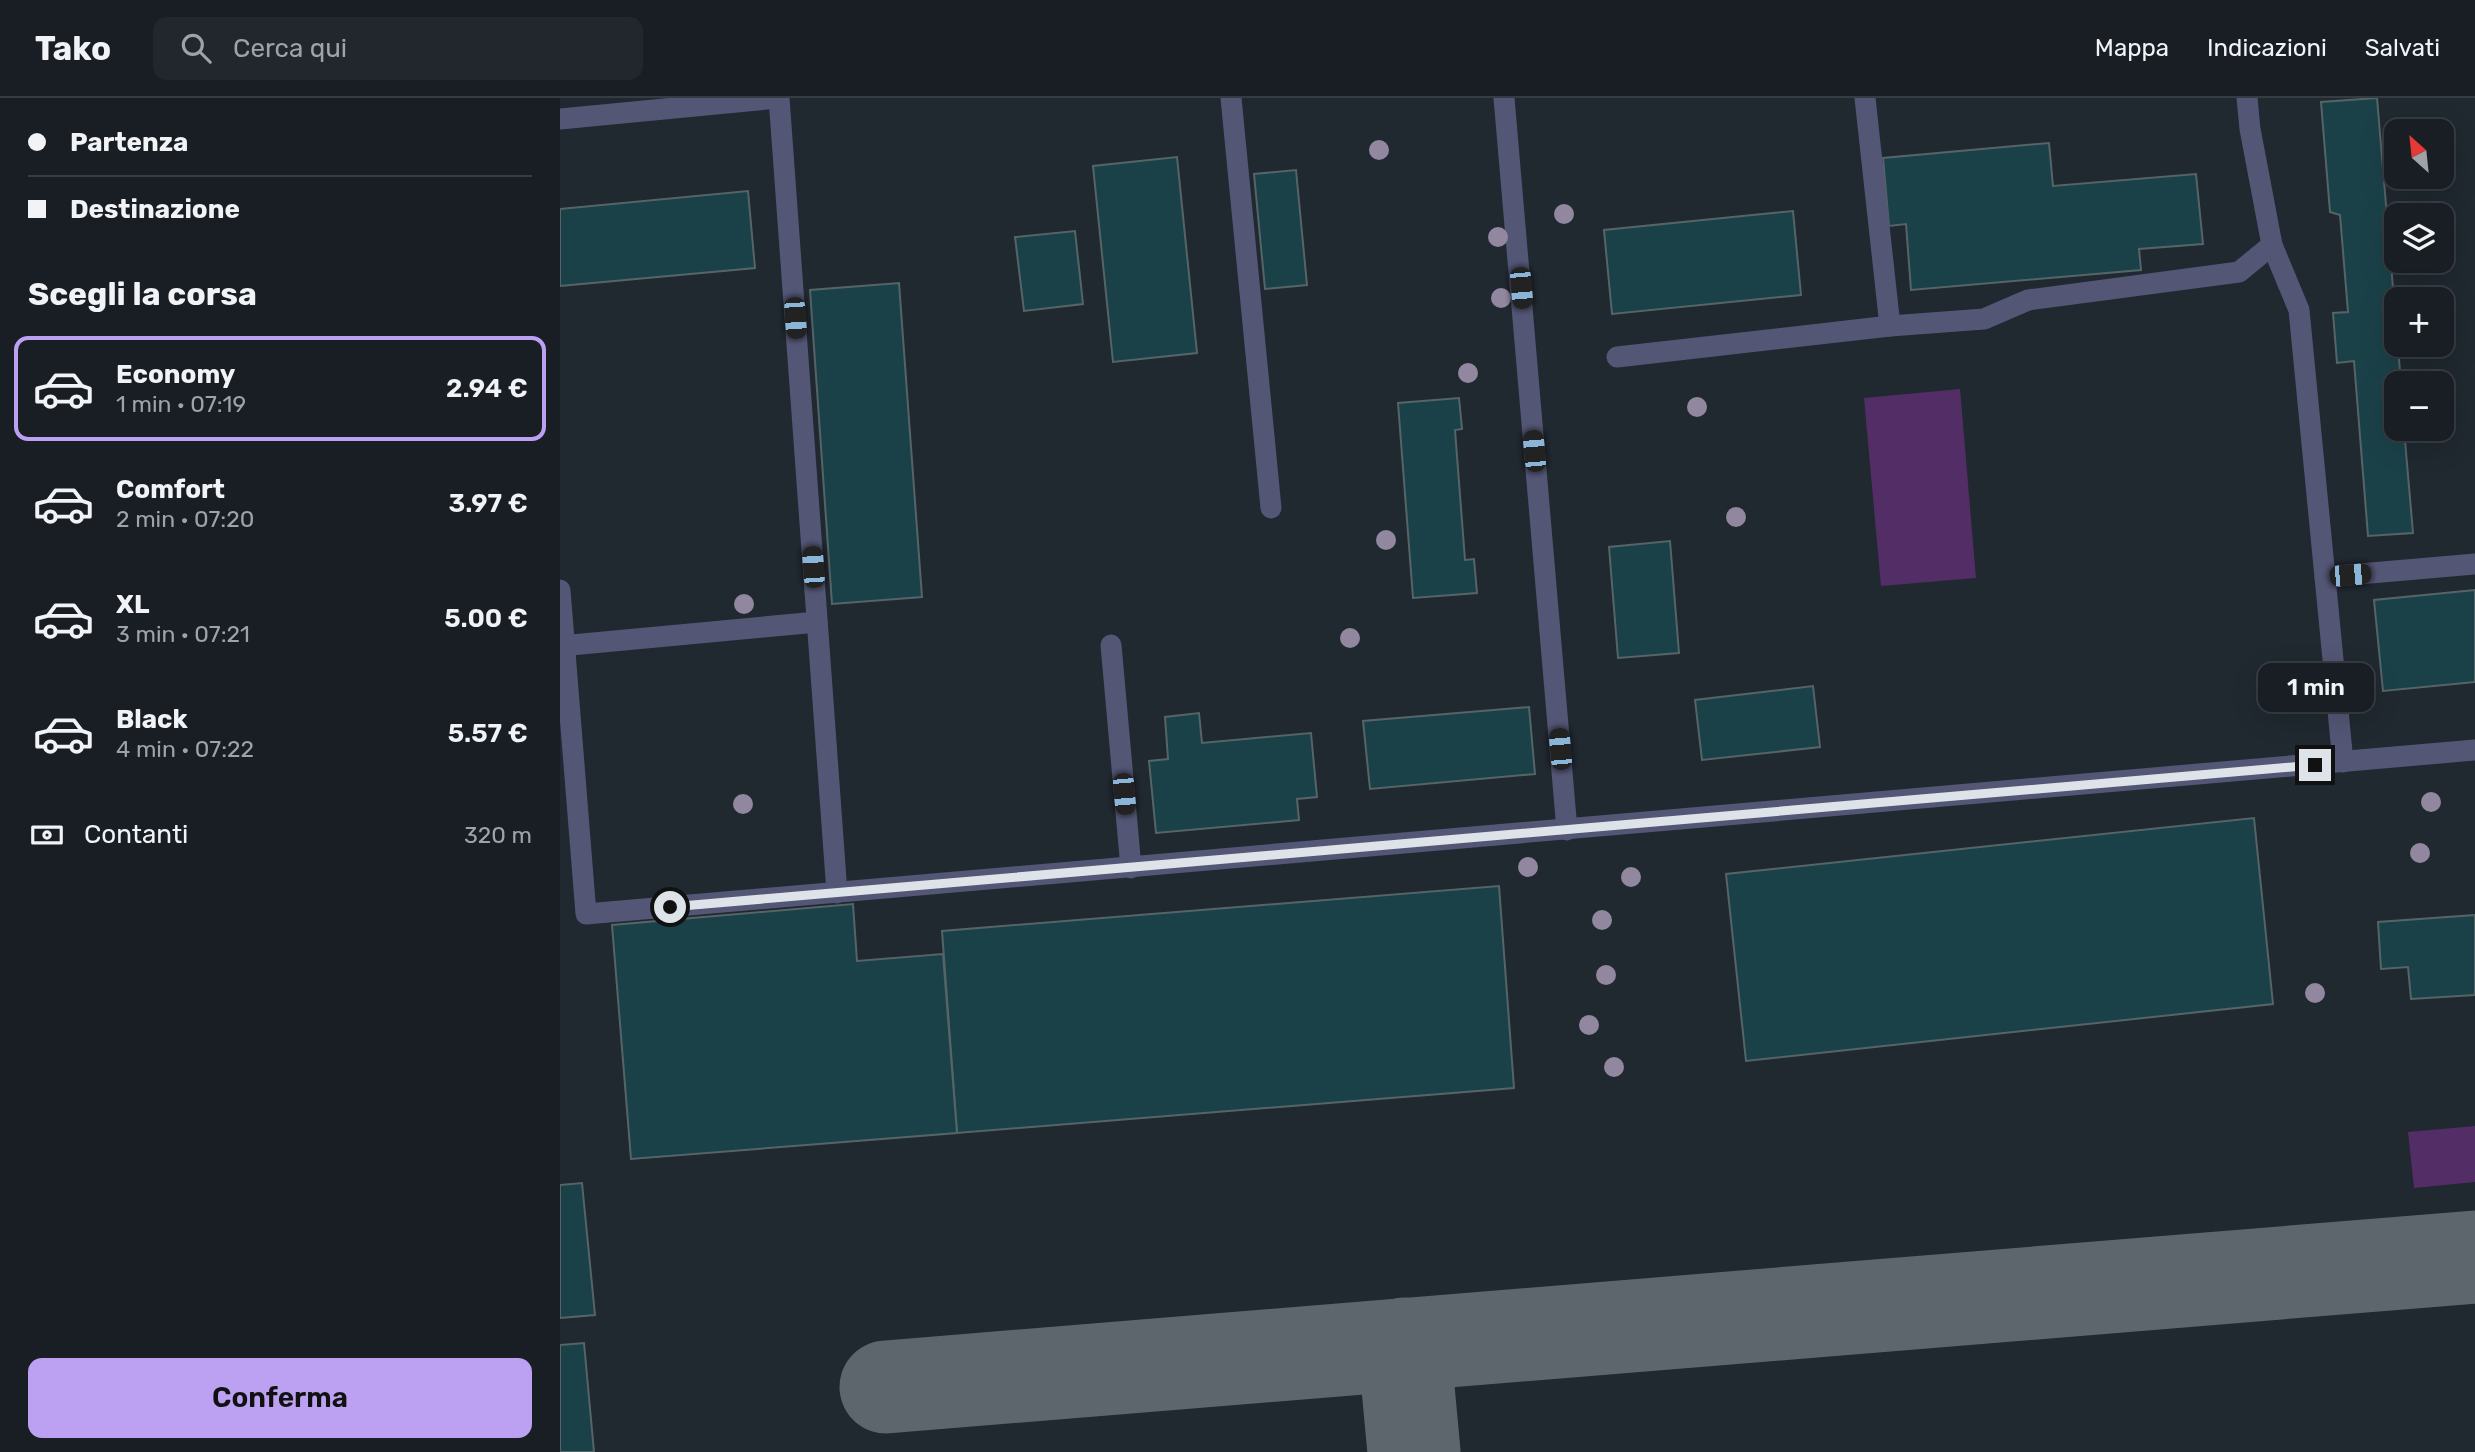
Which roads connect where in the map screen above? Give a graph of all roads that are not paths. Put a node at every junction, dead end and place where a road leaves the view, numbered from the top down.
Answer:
1 (778, 98) edge
2 (1231, 98) edge
3 (1504, 98) edge
4 (1865, 98) edge
5 (2247, 98) edge
6 (560, 118) edge
7 (2272, 244) junction
8 (1890, 326) junction
9 (1617, 357) dead end
10 (1271, 508) dead end
11 (2475, 564) edge
12 (2325, 577) junction
13 (560, 590) edge
14 (817, 622) junction
15 (562, 645) edge
16 (1111, 645) dead end
17 (2475, 750) edge
18 (2343, 762) junction
19 (568, 788) edge
20 (1567, 831) junction
21 (1131, 868) junction
22 (837, 893) junction

1 - 6 lane
1 - 14 lane
2 - 10 lane
3 - 20 lane
4 - 8 lane
5 - 7 lane
7 - 8 lane
7 - 12 lane
8 - 9 lane
11 - 12 lane
12 - 18 lane
13 - 15 lane
14 - 15 lane
14 - 22 lane
15 - 19 lane
16 - 21 lane
17 - 18 lane
18 - 20 lane
19 - 22 lane
20 - 21 lane
21 - 22 lane

